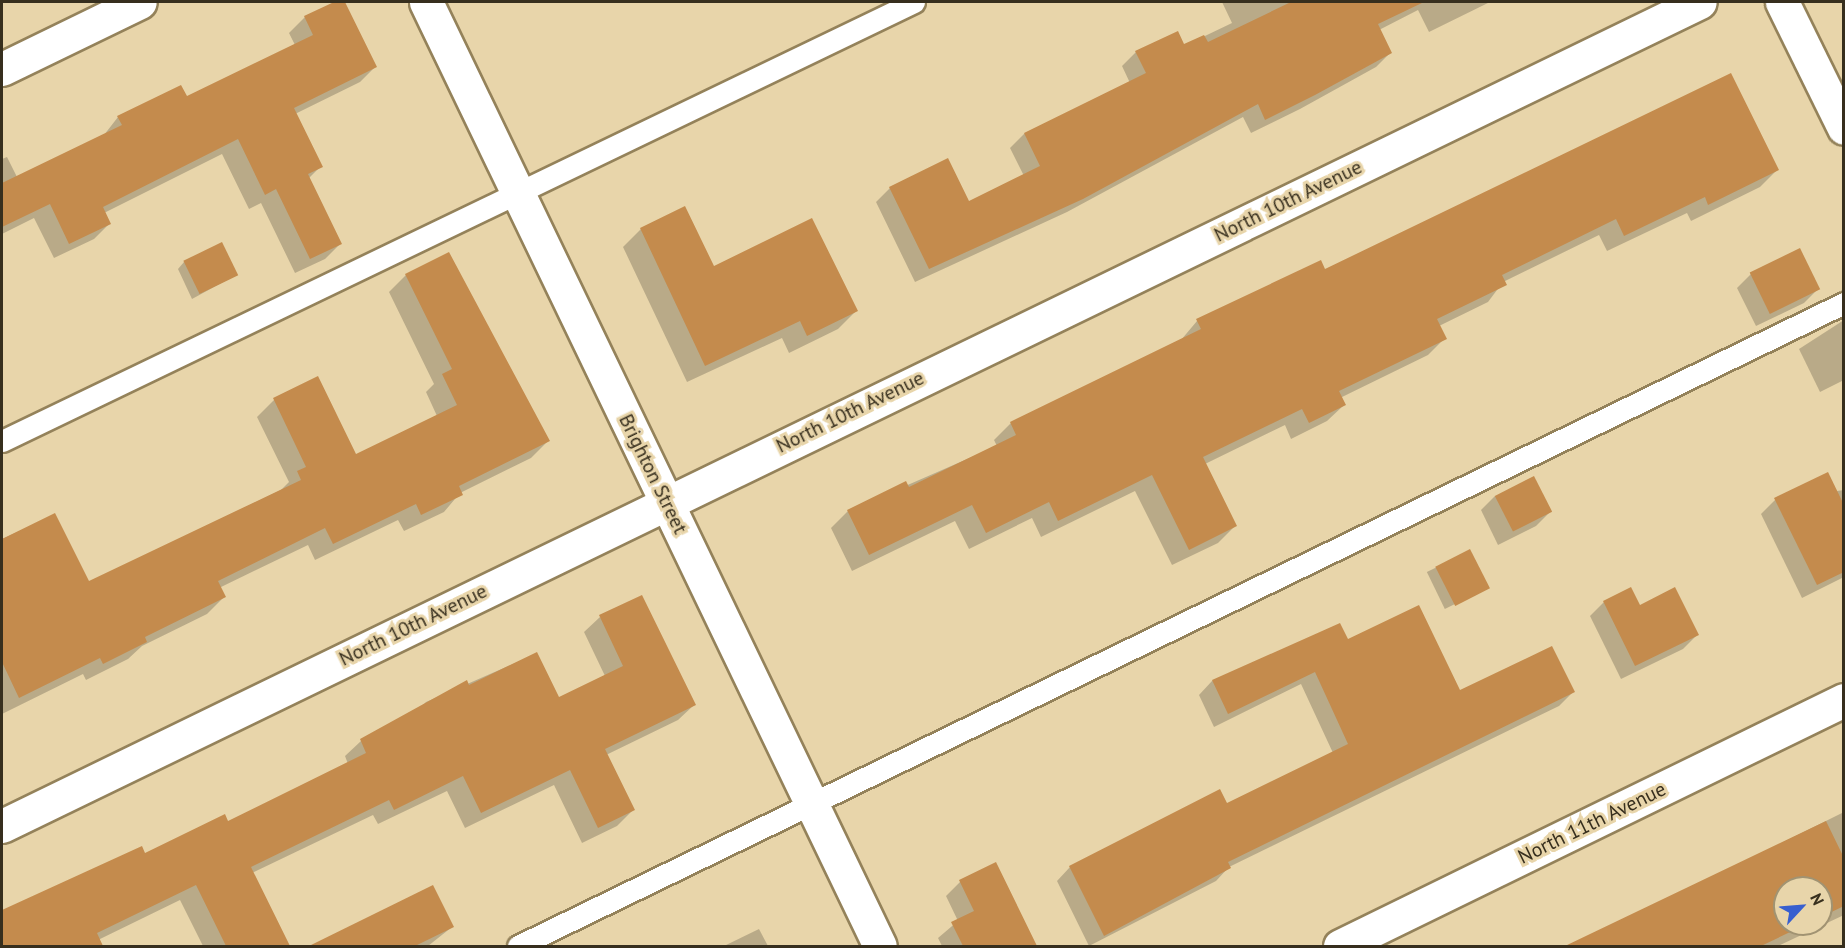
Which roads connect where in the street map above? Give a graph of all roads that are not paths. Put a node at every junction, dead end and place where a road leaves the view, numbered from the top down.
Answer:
1 (140, 2) edge
2 (426, 2) edge
3 (914, 2) edge
4 (1700, 2) edge
5 (1782, 2) edge
6 (2, 69) edge
7 (1844, 128) edge
8 (518, 193) junction
9 (1844, 303) edge
10 (2, 441) edge
11 (666, 501) junction
12 (1844, 700) edge
13 (812, 804) junction
14 (2, 826) edge
15 (518, 946) edge
16 (880, 946) edge
17 (1340, 946) edge

1 - 6 street
2 - 8 street, Brighton Street
3 - 8 lane
4 - 11 street, North 10th Avenue
5 - 7 street
8 - 10 lane
8 - 11 street, Brighton Street
9 - 13 lane
11 - 13 street, Brighton Street
11 - 14 street, North 10th Avenue
12 - 17 street, North 11th Avenue
13 - 15 lane
13 - 16 street, Brighton Street

